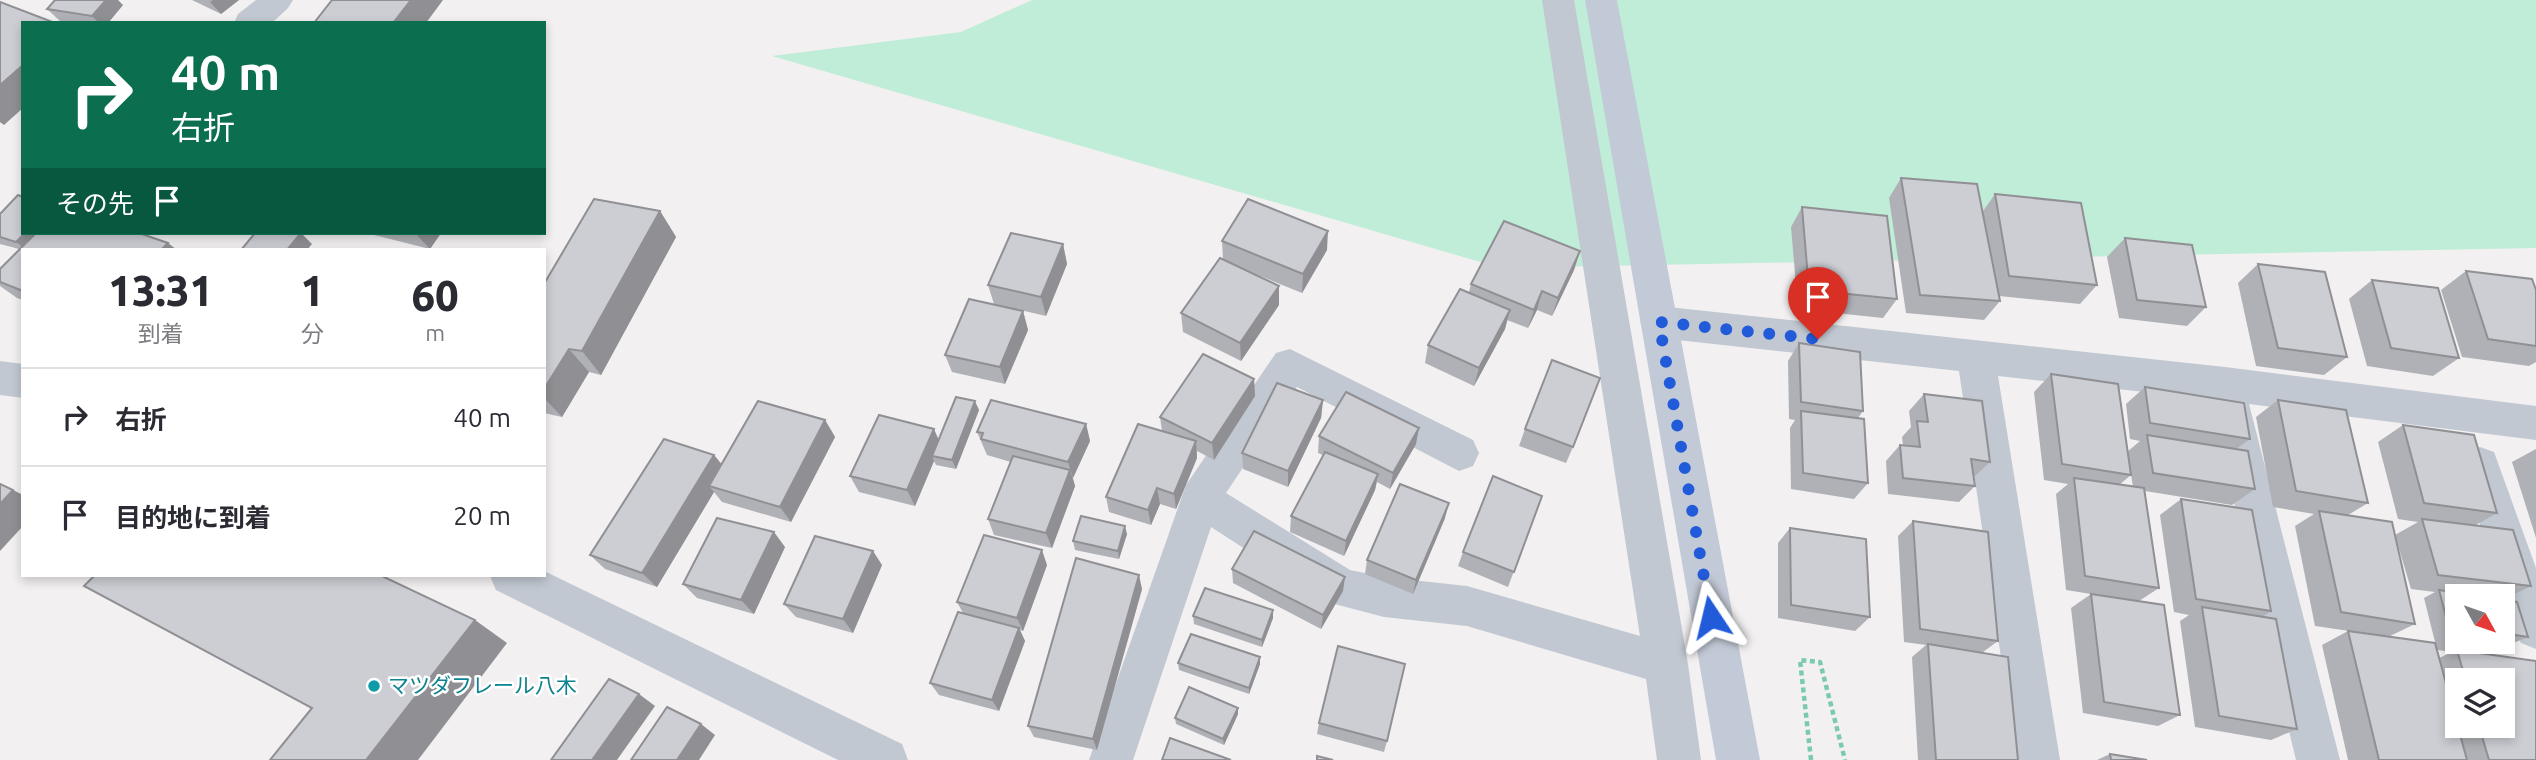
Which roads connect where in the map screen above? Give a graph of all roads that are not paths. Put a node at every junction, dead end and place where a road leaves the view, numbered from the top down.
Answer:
1 (277, 0) edge
2 (1558, 0) edge
3 (1601, 0) edge
4 (252, 21) edge
5 (1659, 322) junction
6 (1976, 357) junction
7 (0, 378) edge
8 (21, 381) edge
9 (2225, 384) junction
10 (2462, 414) junction
11 (2536, 424) edge
12 (1459, 453) dead end
13 (1200, 498) junction
14 (513, 577) edge
15 (2536, 629) edge
16 (1666, 664) junction
17 (886, 760) edge
18 (1111, 760) edge
19 (1679, 760) edge
20 (1738, 760) edge
21 (2038, 760) edge
22 (2318, 760) edge

1 - 4 street
2 - 16 street
3 - 5 street
5 - 6 street
5 - 20 street
6 - 9 street
6 - 21 street
7 - 8 street
9 - 10 street
9 - 22 street
10 - 11 street
10 - 15 street
12 - 13 street
13 - 16 street
13 - 18 street
14 - 17 street
16 - 19 street

